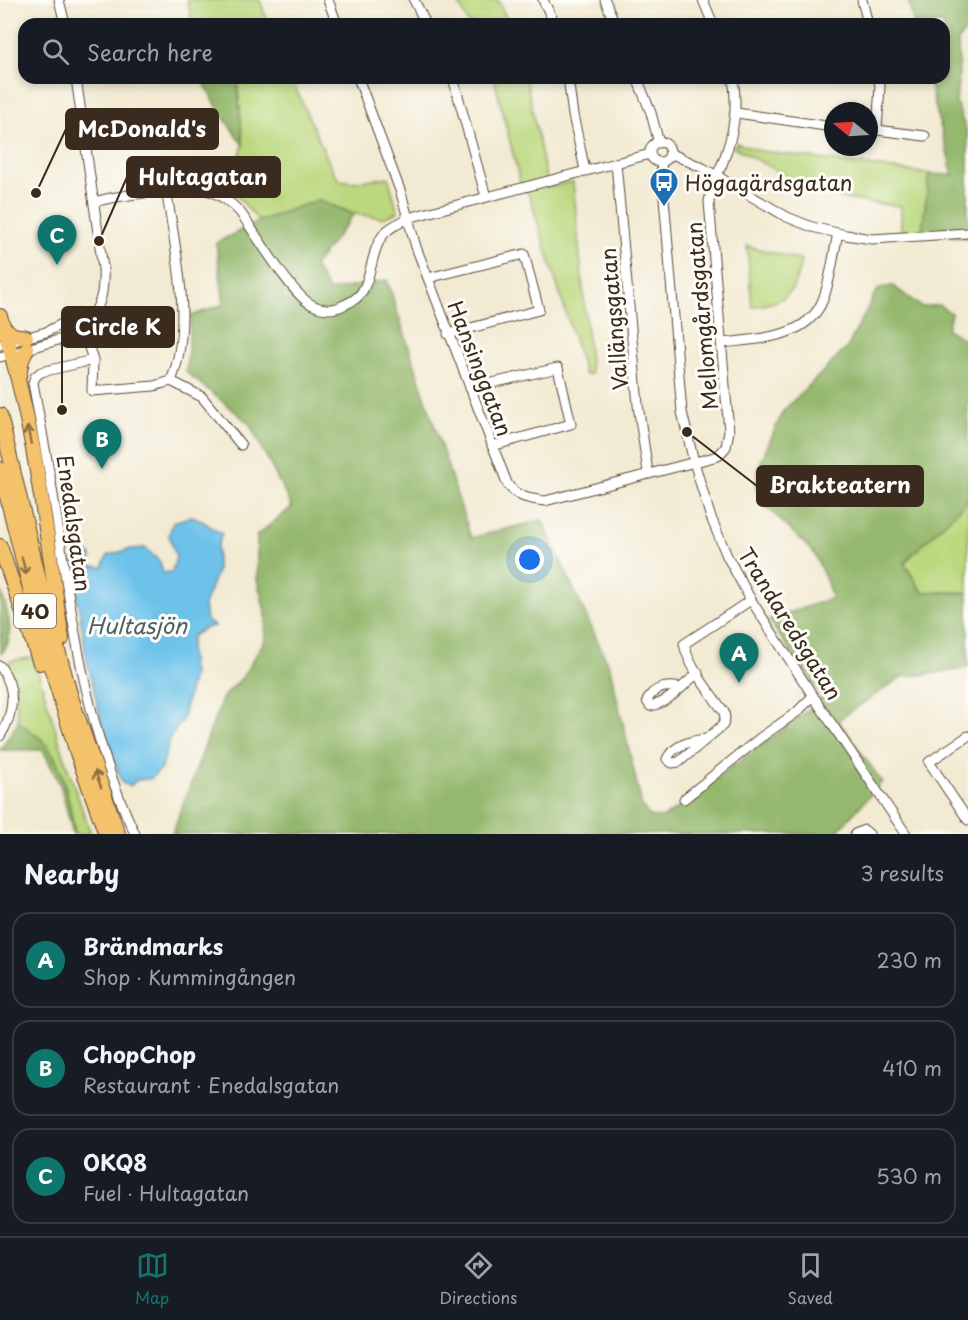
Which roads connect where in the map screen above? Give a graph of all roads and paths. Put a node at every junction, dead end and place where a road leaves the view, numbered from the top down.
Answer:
1 (60, 0) edge
2 (328, 0) edge
3 (414, 0) edge
4 (543, 0) edge
5 (605, 0) edge
6 (703, 0) edge
7 (862, 0) edge
8 (64, 18) edge
9 (336, 18) edge
10 (423, 18) edge
11 (552, 18) edge
12 (612, 18) edge
13 (710, 18) edge
14 (866, 18) edge
15 (77, 84) edge
16 (360, 84) edge
17 (455, 84) edge
18 (569, 84) edge
19 (639, 84) edge
20 (734, 84) edge
21 (880, 84) edge
22 (877, 102) edge
23 (736, 114) junction
24 (824, 126) edge
25 (878, 131) edge
26 (925, 136) dead end
27 (658, 142) junction
28 (670, 153) junction
29 (650, 154) junction
30 (661, 162) junction
31 (616, 163) junction
32 (585, 170) junction
33 (716, 175) junction
34 (166, 189) junction
35 (486, 197) junction
36 (94, 202) junction
37 (408, 218) junction
38 (968, 232) edge
39 (838, 233) junction
40 (428, 278) junction
41 (2, 321) edge
42 (68, 321) junction
43 (89, 321) junction
44 (448, 334) junction
45 (82, 336) junction
46 (26, 343) junction
47 (722, 344) junction
48 (4, 351) edge
49 (93, 360) junction
50 (18, 381) junction
51 (171, 381) junction
52 (470, 388) junction
53 (0, 415) edge
54 (241, 445) dead end
55 (492, 446) junction
56 (694, 462) junction
57 (0, 469) edge
58 (648, 472) junction
59 (0, 546) edge
60 (751, 600) junction
61 (0, 666) edge
62 (698, 673) junction
63 (680, 688) dead end
64 (813, 696) junction
65 (71, 697) junction
66 (0, 736) edge
67 (968, 736) edge
68 (707, 739) dead end
69 (76, 753) junction
70 (684, 799) dead end
71 (968, 820) edge
72 (105, 834) edge
73 (118, 834) edge
74 (135, 834) edge
75 (855, 834) edge
76 (869, 834) edge
77 (906, 834) edge

1 - 8 street
2 - 9 street
3 - 10 street
4 - 11 street
5 - 12 street
6 - 13 street
7 - 14 street
15 - 36 street
16 - 37 street, Hansinggatan
17 - 35 street
18 - 32 street
19 - 27 street
20 - 23 street, Mellomgårdsgatan
21 - 22 street
23 - 24 street
23 - 33 street, Mellomgårdsgatan
25 - 26 street
27 - 28 street
27 - 29 street
28 - 30 street
28 - 33 street
29 - 30 street
29 - 31 street
30 - 56 street, Trandaredsgatan
31 - 32 street
31 - 58 street, Vallängsgatan
32 - 35 street
33 - 39 street
33 - 47 street, Mellomgårdsgatan
34 - 36 street
34 - 37 street
34 - 51 street
35 - 37 street
36 - 43 street
37 - 40 street, Hansinggatan
38 - 39 street
39 - 47 street
40 - 44 street, Hansinggatan
40 - 44 street
41 - 46 highway
41 - 48 highway
42 - 43 street
42 - 45 street
42 - 46 street
43 - 45 street
44 - 52 street, Hansinggatan
45 - 46 street
45 - 49 street
46 - 48 street
46 - 50 highway
47 - 56 street, Mellomgårdsgatan
48 - 50 highway
49 - 51 street
49 - 74 street, Enedalsgatan
65 -> 50 highway
51 - 54 street
52 - 55 street, Hansinggatan
52 - 55 street
53 - 65 highway, 40
55 - 58 street, Hansinggatan
56 - 58 street, Hansinggatan
56 - 60 street, Trandaredsgatan
57 -> 69 highway, 40
59 - 69 highway
60 - 62 street
60 - 64 street, Trandaredsgatan
61 - 66 street
62 - 63 street
62 - 68 street
64 - 70 street
64 - 77 street, Trandaredsgatan
73 -> 65 highway, 40
67 - 71 street
69 - 72 highway, 40
75 - 76 street

